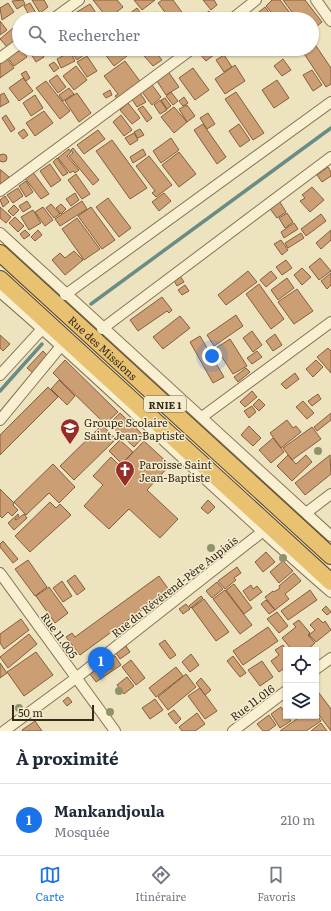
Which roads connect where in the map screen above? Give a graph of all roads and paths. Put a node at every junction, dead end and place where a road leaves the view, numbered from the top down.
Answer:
1 (79, 0) edge
2 (256, 0) edge
3 (316, 0) edge
4 (63, 12) edge
5 (241, 12) edge
6 (331, 21) edge
7 (12, 49) edge
8 (183, 56) edge
9 (0, 58) edge
10 (331, 102) edge
11 (331, 157) edge
12 (0, 191) edge
13 (0, 234) edge
14 (0, 252) edge
15 (0, 279) edge
16 (0, 292) edge
17 (65, 295) junction
18 (331, 322) edge
19 (43, 328) junction
20 (102, 329) junction
21 (61, 346) junction
22 (0, 375) edge
23 (202, 417) junction
24 (0, 420) edge
25 (331, 494) edge
26 (306, 513) junction
27 (262, 532) junction
28 (331, 536) edge
29 (331, 556) edge
30 (0, 573) edge
31 (331, 582) edge
32 (331, 592) edge
33 (331, 658) edge
34 (319, 667) edge
35 (76, 678) junction
36 (283, 693) edge
37 (4, 731) edge
38 (115, 731) edge
39 (233, 731) edge

1 - 4 street
2 - 5 street
3 - 6 street
7 - 9 street
8 - 12 street
10 - 17 street
11 - 20 street
13 - 17 street
14 - 29 highway, Rue des Missions / RNIE 1
15 - 31 highway, Rue des Missions / RNIE 1
16 - 19 street
17 - 20 street
18 - 23 street
19 - 21 street
19 - 22 street
20 - 23 street
21 - 24 street
21 - 27 street
23 - 26 street
25 - 26 street
26 - 28 street
27 - 32 street
27 - 35 street, Rue du Révérend-Père Aupiais
30 - 35 street, Rue 11.005
33 - 34 street
35 - 37 street, Rue du Révérend-Père Aupiais
35 - 38 street, Rue 11.005
36 - 39 street, Rue 11.016

